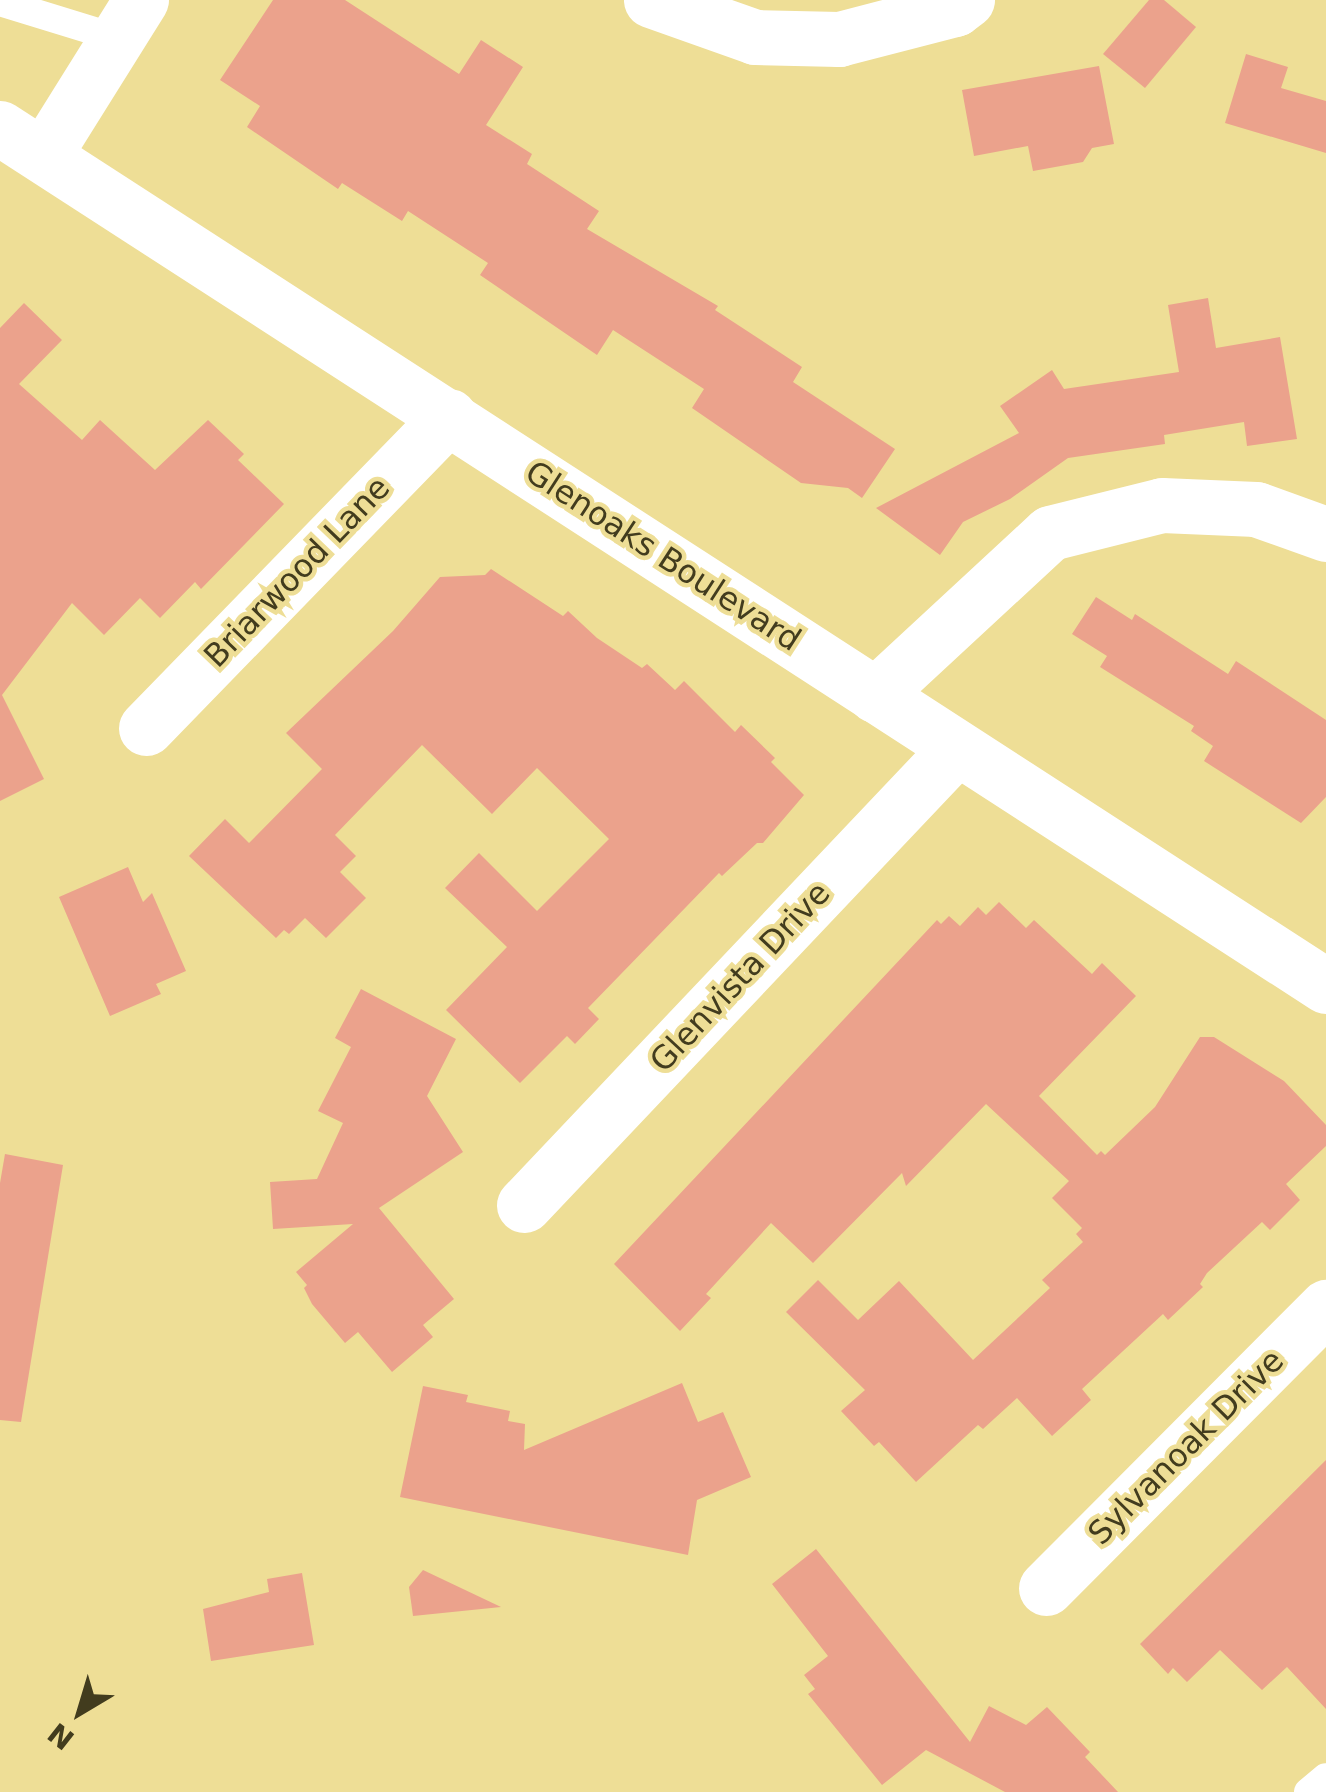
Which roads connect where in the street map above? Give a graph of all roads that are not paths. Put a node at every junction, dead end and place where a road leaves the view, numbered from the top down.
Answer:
1 (651, 0) edge
2 (967, 0) edge
3 (0, 2) edge
4 (129, 19) edge
5 (22, 142) edge
6 (449, 416) junction
7 (1326, 534) edge
8 (875, 695) junction
9 (146, 728) dead end
10 (955, 750) junction
11 (1326, 986) edge
12 (524, 1205) dead end
13 (1326, 1307) edge
14 (1046, 1588) dead end
15 (1326, 1777) edge
16 (1308, 1792) edge

1 - 2 street
3 - 4 lane
4 - 5 street
5 - 6 street, Glenoaks Boulevard
6 - 8 street, Glenoaks Boulevard
6 - 9 street, Briarwood Lane
7 - 8 street
8 - 10 street, Glenoaks Boulevard
10 - 11 street, Glenoaks Boulevard
10 - 12 street, Glenvista Drive
13 - 14 street, Sylvanoak Drive
15 - 16 lane

